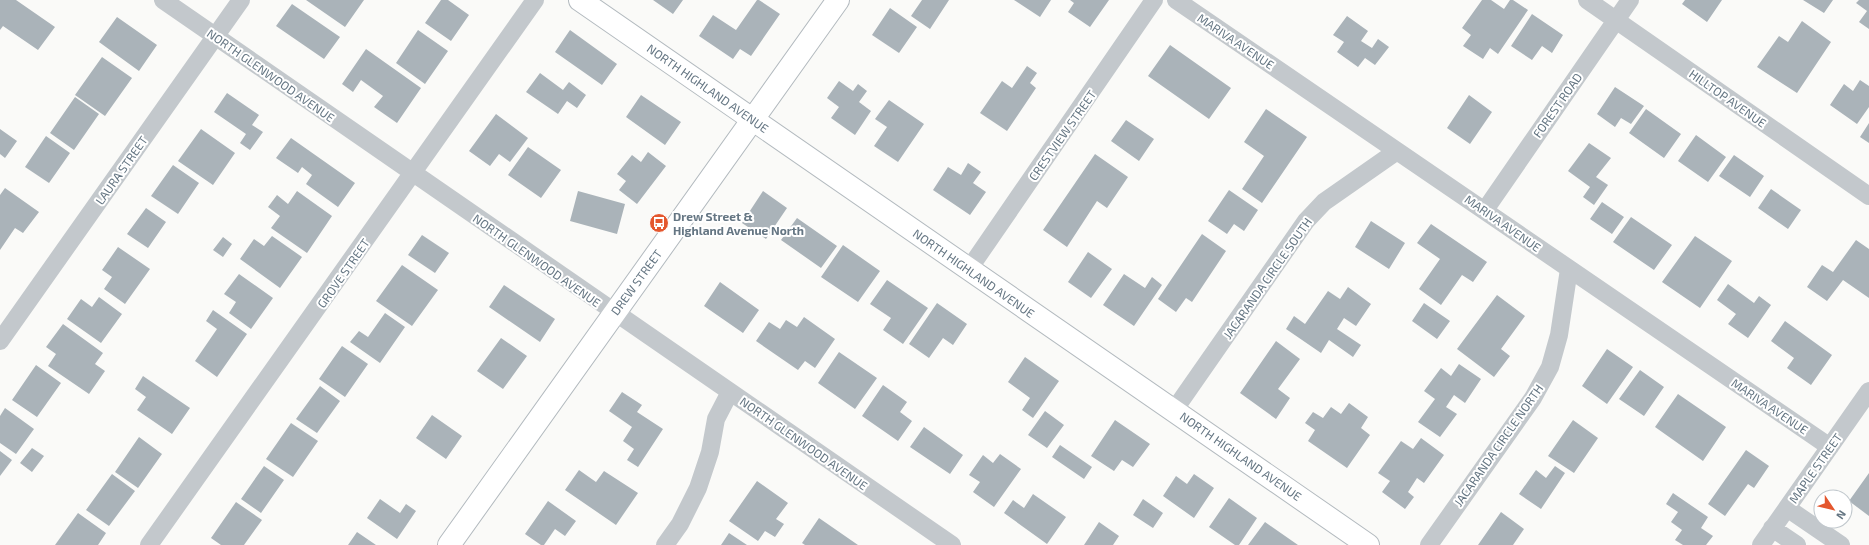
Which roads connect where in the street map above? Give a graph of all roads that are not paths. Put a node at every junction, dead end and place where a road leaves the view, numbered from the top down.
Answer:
1 (163, 0) edge
2 (241, 0) edge
3 (535, 0) edge
4 (580, 0) edge
5 (838, 0) edge
6 (1154, 0) edge
7 (1176, 0) edge
8 (1587, 0) edge
9 (1630, 0) edge
10 (1616, 20) junction
11 (216, 36) junction
12 (754, 120) junction
13 (1397, 151) junction
14 (413, 174) junction
15 (1869, 196) edge
16 (1485, 210) junction
17 (969, 269) junction
18 (1569, 269) junction
19 (614, 313) junction
20 (0, 341) edge
21 (1869, 391) edge
22 (730, 392) junction
23 (1175, 409) junction
24 (1830, 447) junction
25 (1787, 508) junction
26 (1772, 528) junction
27 (940, 542) edge
28 (149, 545) edge
29 (449, 545) edge
30 (665, 545) edge
31 (1368, 545) edge
32 (1429, 545) edge
33 (1760, 545) edge
34 (1797, 545) edge
35 (1841, 545) edge

1 - 11 street, NORTH GLENWOOD AVENUE
2 - 11 street, LAURA STREET
3 - 14 street, GROVE STREET
4 - 12 street, NORTH HIGHLAND AVENUE
5 - 12 street, DREW STREET
6 - 17 street, CRESTVIEW STREET
7 - 13 street, MARIVA AVENUE
8 - 10 street, HILLTOP AVENUE
9 - 10 street, FOREST ROAD
10 - 15 street, HILLTOP AVENUE
10 - 16 street, FOREST ROAD
11 - 14 street, NORTH GLENWOOD AVENUE
11 - 20 street, LAURA STREET
12 - 17 street, NORTH HIGHLAND AVENUE
12 - 19 street, DREW STREET
13 - 16 street, MARIVA AVENUE
13 - 23 street, JACARANDA CIRCLE SOUTH
14 - 19 street, NORTH GLENWOOD AVENUE
14 - 28 street, GROVE STREET
16 - 18 street, MARIVA AVENUE
17 - 23 street, NORTH HIGHLAND AVENUE
18 - 24 street, MARIVA AVENUE
18 - 32 street, JACARANDA CIRCLE NORTH
19 - 22 street, NORTH GLENWOOD AVENUE
19 - 29 street, DREW STREET
21 - 24 street, MAPLE STREET
22 - 27 street, NORTH GLENWOOD AVENUE
22 - 30 street
23 - 31 street, NORTH HIGHLAND AVENUE
24 - 25 street, MAPLE STREET
25 - 26 street, MAPLE STREET
25 - 35 street
26 - 33 street, MAPLE STREET
26 - 34 street

